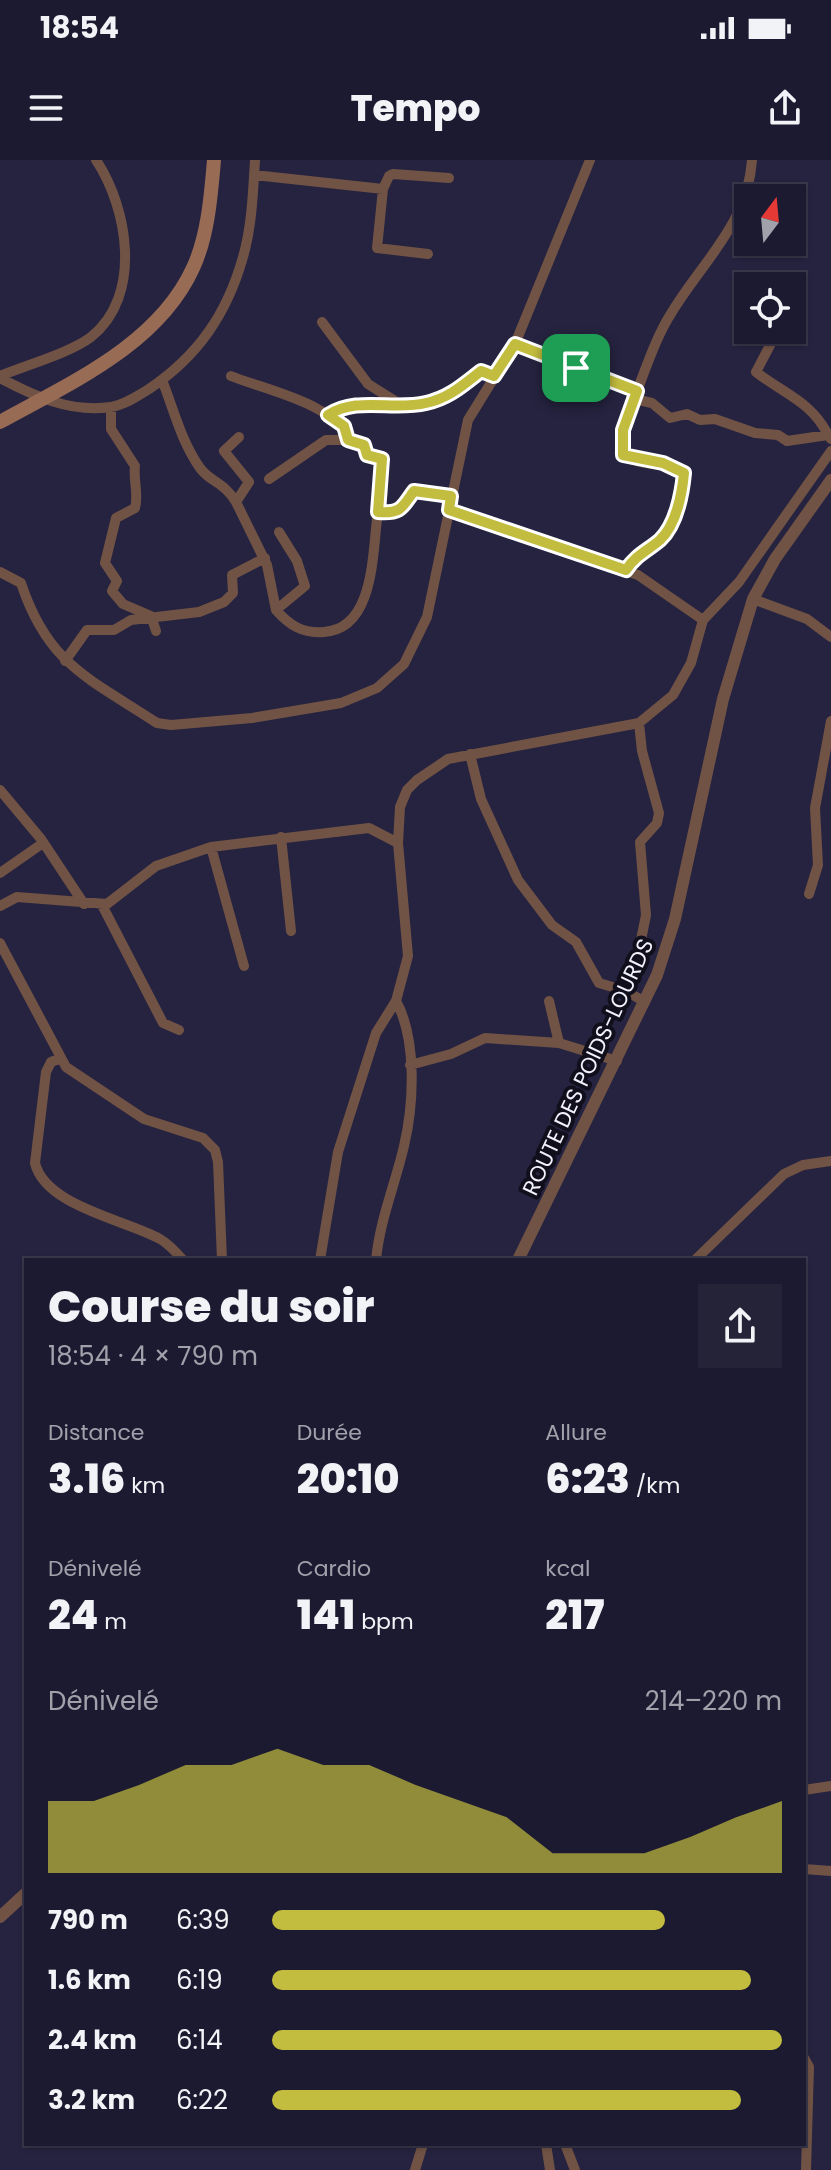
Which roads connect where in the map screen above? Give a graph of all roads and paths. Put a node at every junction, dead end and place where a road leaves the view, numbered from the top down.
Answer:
1 (96, 160) edge
2 (214, 160) edge
3 (255, 160) edge
4 (590, 160) edge
5 (752, 160) edge
6 (254, 175) junction
7 (449, 178) dead end
8 (383, 189) junction
9 (428, 254) dead end
10 (322, 322) dead end
11 (515, 344) junction
12 (771, 344) edge
13 (502, 365) junction
14 (231, 376) dead end
15 (0, 377) edge
16 (162, 380) junction
17 (635, 395) junction
18 (41, 399) junction
19 (403, 406) junction
20 (111, 407) junction
21 (328, 415) junction
22 (0, 422) edge
23 (239, 437) dead end
24 (830, 437) edge
25 (348, 440) junction
26 (831, 451) edge
27 (269, 479) dead end
28 (831, 480) edge
29 (451, 496) junction
30 (236, 502) junction
31 (449, 510) junction
32 (378, 512) junction
33 (279, 532) dead end
34 (265, 558) junction
35 (626, 570) junction
36 (0, 572) edge
37 (753, 599) junction
38 (276, 610) junction
39 (151, 616) junction
40 (703, 620) junction
41 (156, 631) dead end
42 (831, 637) edge
43 (65, 661) junction
44 (831, 721) edge
45 (639, 723) junction
46 (470, 754) junction
47 (0, 790) edge
48 (281, 837) junction
49 (43, 843) junction
50 (398, 843) junction
51 (211, 847) junction
52 (0, 873) edge
53 (809, 894) dead end
54 (84, 904) junction
55 (102, 905) junction
56 (0, 906) edge
57 (291, 931) dead end
58 (641, 940) dead end
59 (0, 943) edge
60 (244, 966) dead end
61 (396, 1001) junction
62 (549, 1001) dead end
63 (645, 1002) junction
64 (179, 1030) dead end
65 (559, 1043) junction
66 (59, 1059) junction
67 (617, 1061) junction
68 (410, 1065) junction
69 (831, 1161) edge
70 (181, 1258) edge
71 (222, 1258) edge
72 (320, 1258) edge
73 (376, 1258) edge
74 (519, 1258) edge
75 (697, 1258) edge
76 (831, 1786) edge
77 (806, 1790) edge
78 (806, 1869) edge
79 (831, 1871) edge
80 (24, 1895) edge
81 (0, 1917) edge
82 (806, 2062) edge
83 (422, 2146) edge
84 (546, 2146) edge
85 (566, 2146) edge
86 (415, 2170) edge
87 (550, 2170) edge
88 (575, 2170) edge
89 (806, 2170) edge

1 - 15 street
2 - 18 main road
3 - 6 street
4 - 11 street
5 - 17 street
6 - 8 street
6 - 16 street
7 - 8 street
8 - 9 street
10 - 19 street
11 - 13 street
11 - 17 street
12 - 24 street
13 - 19 street
13 - 29 street
14 - 21 street
15 - 18 street
16 - 20 street
16 - 30 street
17 - 24 street
17 - 35 street
18 - 20 street
18 - 22 main road
19 - 21 street
20 - 39 street
21 - 25 street
23 - 30 street
25 - 27 street
25 - 32 street
26 - 40 street
28 - 37 street, ROUTE DES POIDS-LOURDS
29 - 31 street
29 - 32 street
30 - 34 street
31 - 35 street
31 - 43 street
32 - 38 street
33 - 38 street
34 - 38 street
34 - 39 street
35 - 40 street
36 - 43 street
37 - 42 street
37 - 63 street, ROUTE DES POIDS-LOURDS
39 - 41 street
39 - 43 street
40 - 45 street
44 - 53 street
45 - 46 street
45 - 58 street
46 - 50 street
46 - 63 street
47 - 49 street
48 - 50 street
48 - 51 street
48 - 57 street
49 - 52 street
49 - 54 street
50 - 61 street
51 - 55 street
51 - 60 street
54 - 55 street
54 - 56 street
55 - 64 street
59 - 66 street
61 - 68 street
61 - 72 street
62 - 65 street
63 - 67 street, ROUTE DES POIDS-LOURDS
65 - 67 street
65 - 68 street
66 - 70 street
66 - 71 street
67 - 74 street, ROUTE DES POIDS-LOURDS
68 - 73 street
69 - 75 street
76 - 77 street
78 - 79 street
80 - 81 street
82 - 89 street
83 - 86 street
84 - 87 street
85 - 88 street

